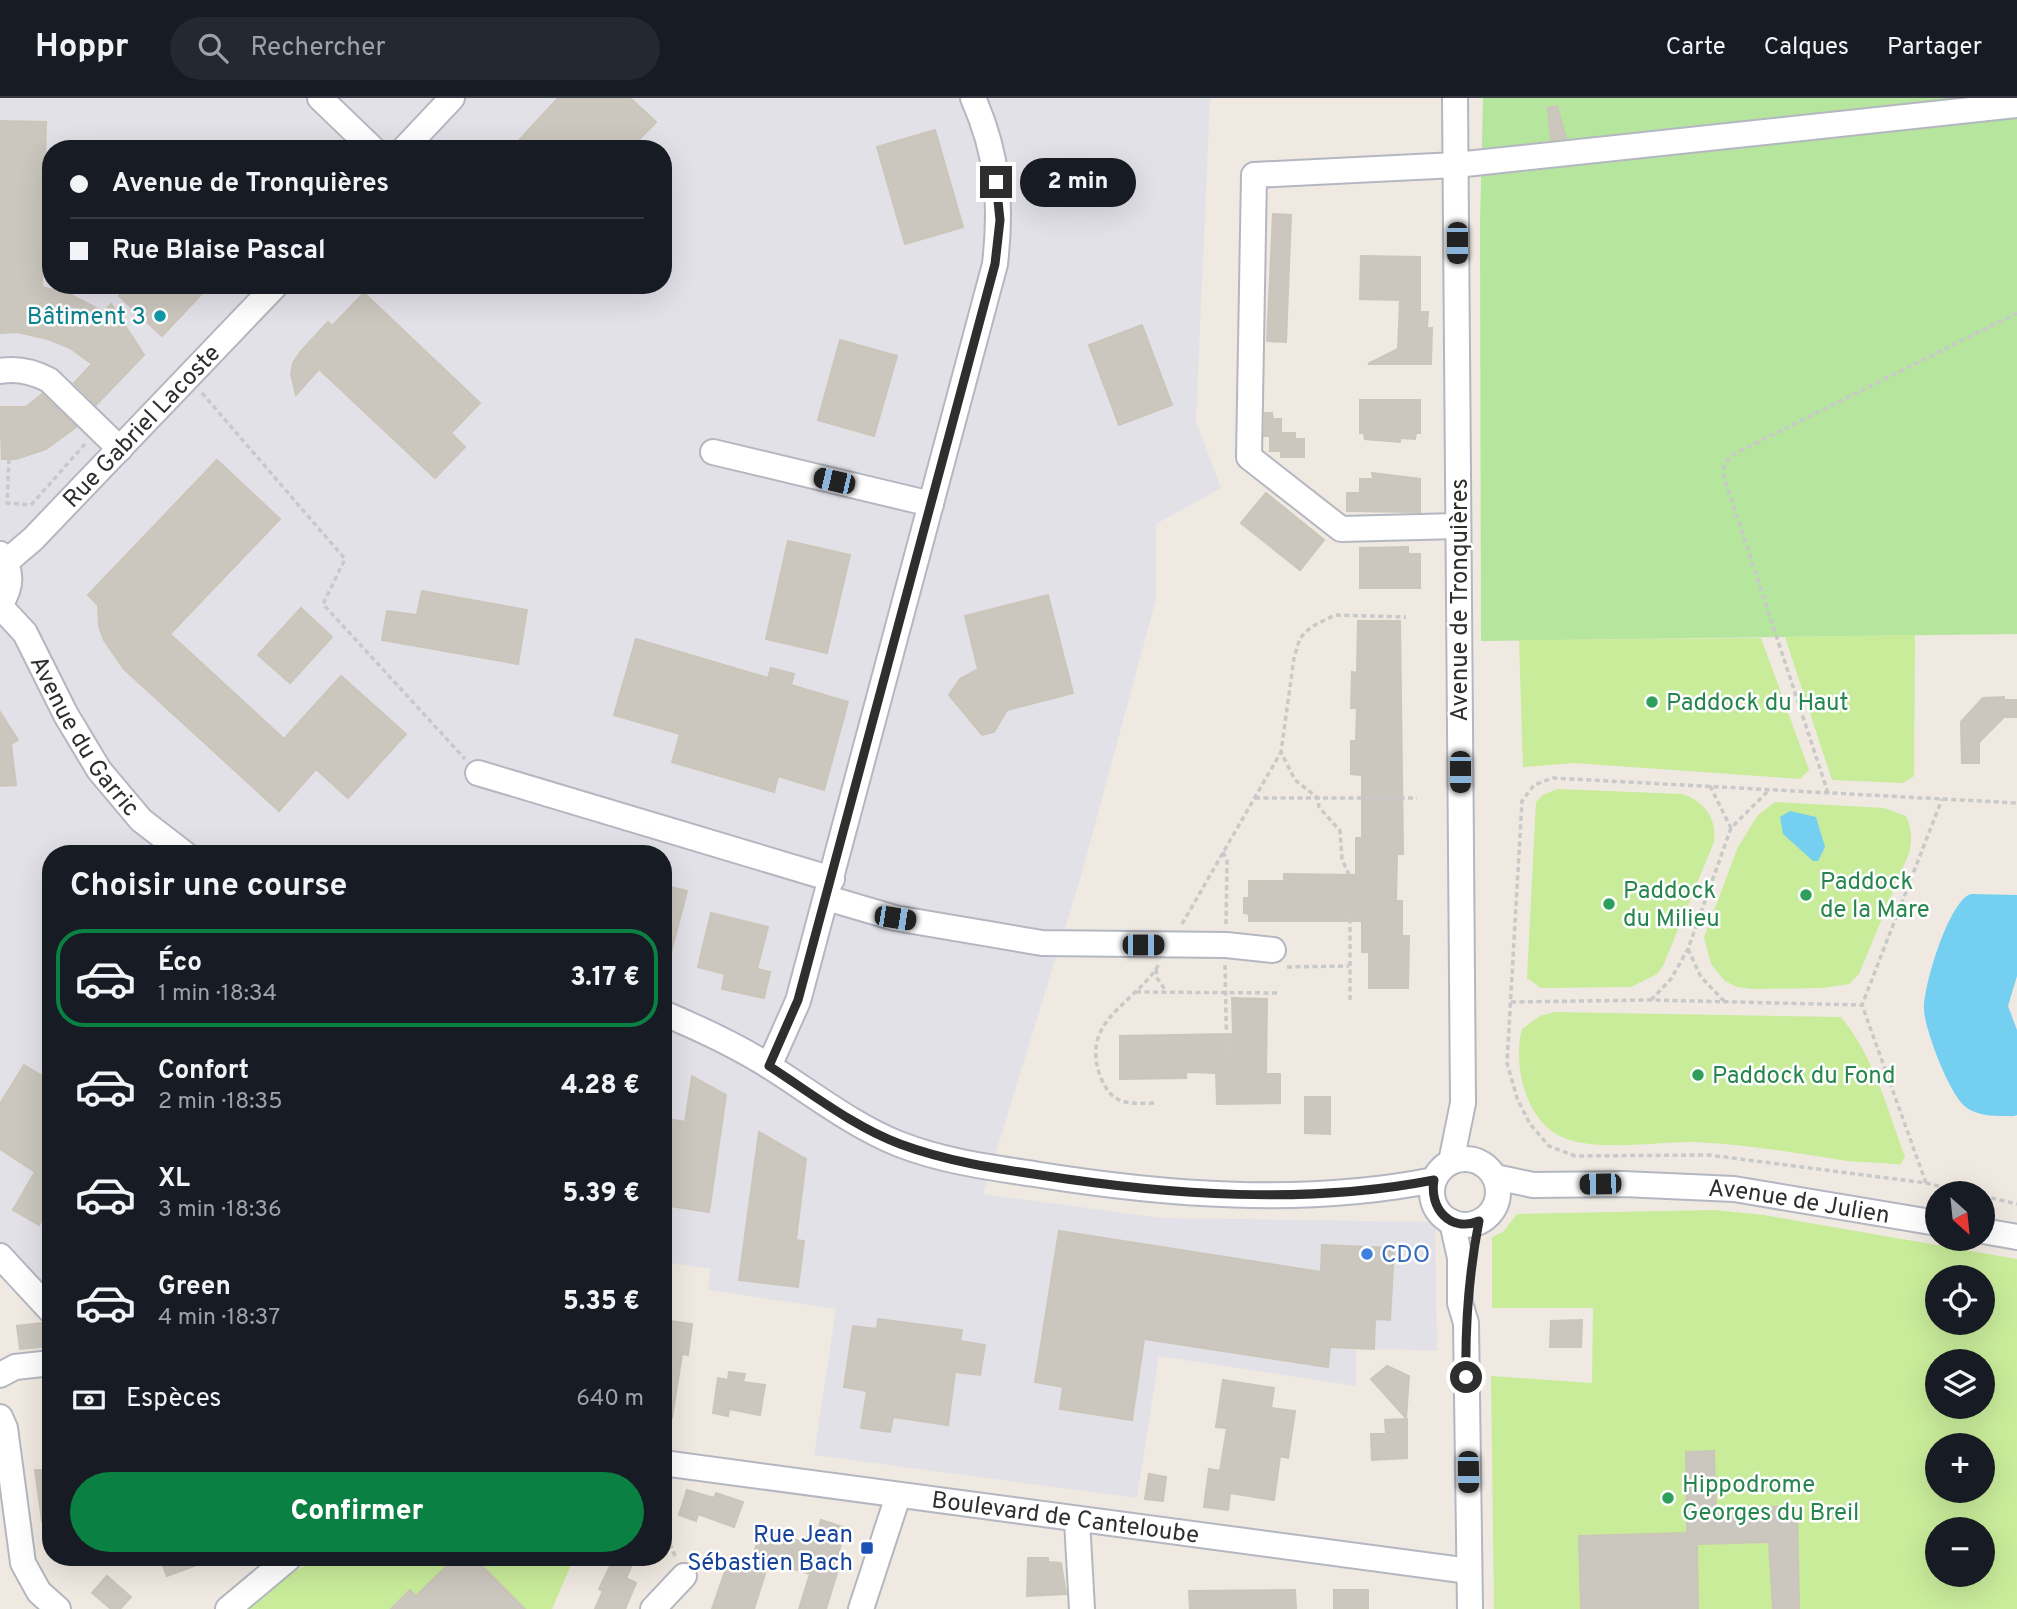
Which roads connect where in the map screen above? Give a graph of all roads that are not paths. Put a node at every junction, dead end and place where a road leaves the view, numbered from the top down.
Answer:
1 (320, 98) edge
2 (452, 98) edge
3 (973, 98) edge
4 (1455, 98) edge
5 (2017, 105) edge
6 (364, 140) edge
7 (412, 140) edge
8 (1456, 165) junction
9 (267, 294) edge
10 (0, 372) edge
11 (120, 449) junction
12 (713, 452) dead end
13 (931, 504) junction
14 (1458, 526) junction
15 (3, 558) edge
16 (0, 605) edge
17 (478, 773) road end
18 (173, 845) edge
19 (830, 888) junction
20 (1275, 958) road end
21 (672, 1017) edge
22 (769, 1066) junction
23 (1463, 1103) junction
24 (1442, 1171) junction
25 (1489, 1171) junction
26 (1659, 1187) junction
27 (1360, 1193) junction
28 (1445, 1216) junction
29 (1484, 1217) junction
30 (1925, 1221) edge
31 (1995, 1233) edge
32 (2017, 1237) edge
33 (0, 1256) edge
34 (42, 1301) edge
35 (1465, 1323) junction
36 (42, 1364) edge
37 (0, 1375) edge
38 (0, 1417) edge
39 (672, 1464) edge
40 (898, 1496) junction
41 (1077, 1521) junction
42 (280, 1566) edge
43 (1469, 1571) junction
44 (684, 1576) road end
45 (239, 1605) edge
46 (1082, 1605) edge
47 (58, 1609) edge
48 (653, 1609) edge
49 (861, 1609) edge
50 (1470, 1609) edge

1 - 6 street
2 - 7 street
3 - 13 street
4 - 8 street, Avenue de Tronquières
5 - 8 street
8 - 14 street, Avenue de Tronquières
8 - 14 street
9 - 11 street, Rue Gabriel Lacoste
10 - 11 street
11 - 15 street, Rue Gabriel Lacoste
12 - 13 street
13 - 19 street
14 - 23 street, Avenue de Tronquières
15 - 16 street
16 - 18 street, Avenue du Garric
17 - 19 street
19 - 20 street
19 - 22 street
21 - 22 street
22 - 27 street
23 - 24 street, Avenue de Tronquières
23 - 25 street, Avenue de Tronquières
24 - 25 street
24 - 27 street
24 - 28 street
25 - 26 street, Avenue de Julien
25 - 29 street
26 - 29 street, Avenue de Julien
26 - 30 street, Avenue de Julien
27 - 28 street
28 - 29 street
28 - 35 street
29 - 35 street
31 - 32 street
33 - 34 street
35 - 43 street
36 - 37 street
38 - 47 street
39 - 40 street, Boulevard de Canteloube
40 - 41 street, Boulevard de Canteloube
40 - 49 street
41 - 43 street, Boulevard de Canteloube
41 - 46 street
42 - 45 street
43 - 50 street
44 - 48 street

